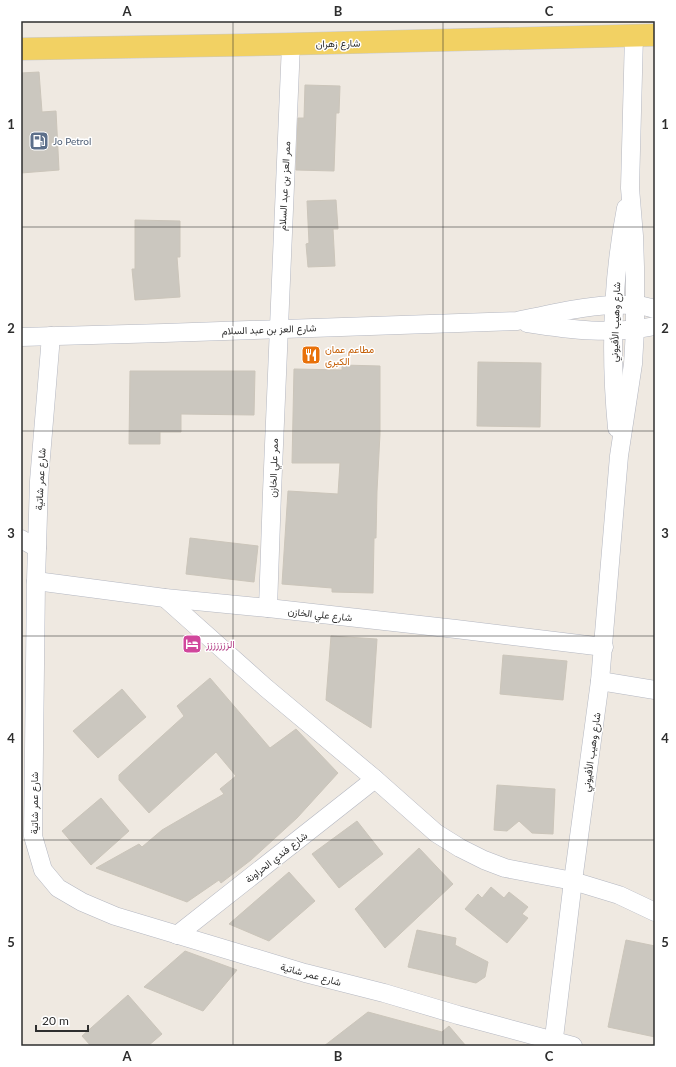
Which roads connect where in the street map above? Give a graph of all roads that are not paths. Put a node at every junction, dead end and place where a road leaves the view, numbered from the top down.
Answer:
1 (644, 35) edge
2 (291, 44) junction
3 (21, 49) edge
4 (630, 188) junction
5 (614, 305) junction
6 (634, 305) junction
7 (655, 309) edge
8 (517, 321) junction
9 (655, 326) edge
10 (278, 329) junction
11 (635, 330) junction
12 (614, 332) junction
13 (21, 336) edge
14 (51, 336) junction
15 (619, 456) junction
16 (21, 539) edge
17 (37, 548) junction
18 (36, 580) junction
19 (165, 598) junction
20 (268, 608) junction
21 (604, 647) junction
22 (600, 682) junction
23 (655, 690) edge
24 (375, 779) junction
25 (573, 881) junction
26 (655, 912) edge
27 (177, 935) junction
28 (553, 1044) edge
29 (573, 1046) edge

1 - 2 main road, شارع زهران
1 - 4 street, شارع وهيب الأفيوني
2 - 3 main road, شارع زهران
2 - 10 street, ممر العز بن عبد السلام
4 - 5 street, شارع وهيب الأفيوني
4 - 6 street, شارع وهيب الأفيوني
5 - 6 street, شارع العز بن عبد السلام
5 - 8 street, شارع العز بن عبد السلام
5 - 12 street, شارع وهيب الأفيوني
6 - 7 street, شارع العز بن عبد السلام
6 - 11 street, شارع وهيب الأفيوني
8 - 10 street, شارع العز بن عبد السلام
8 - 12 street, شارع العز بن عبد السلام
9 - 11 street, شارع العز بن عبد السلام
10 - 14 street, شارع العز بن عبد السلام
10 - 20 street, ممر علي الخازن
11 - 12 street, شارع العز بن عبد السلام
11 - 15 street, شارع وهيب الأفيوني
12 - 15 street, شارع وهيب الأفيوني
13 - 14 street, شارع العز بن عبد السلام
14 - 17 street, شارع عمر شاتية
15 - 21 street, شارع وهيب الأفيوني
16 - 17 street
17 - 18 street, شارع عمر شاتية
18 - 19 street, شارع علي الخازن
18 - 27 street, شارع عمر شاتية
19 - 20 street, شارع علي الخازن
19 - 24 street
20 - 21 street, شارع علي الخازن
21 - 22 street, شارع وهيب الأفيوني
22 - 23 street
22 - 25 street, شارع وهيب الأفيوني
24 - 25 street
24 - 27 street, شارع فندي الحراونة
25 - 26 street
25 - 28 street, شارع وهيب الأفيوني
27 - 28 street, شارع عمر شاتية
28 - 29 street, شارع عمر شاتية

